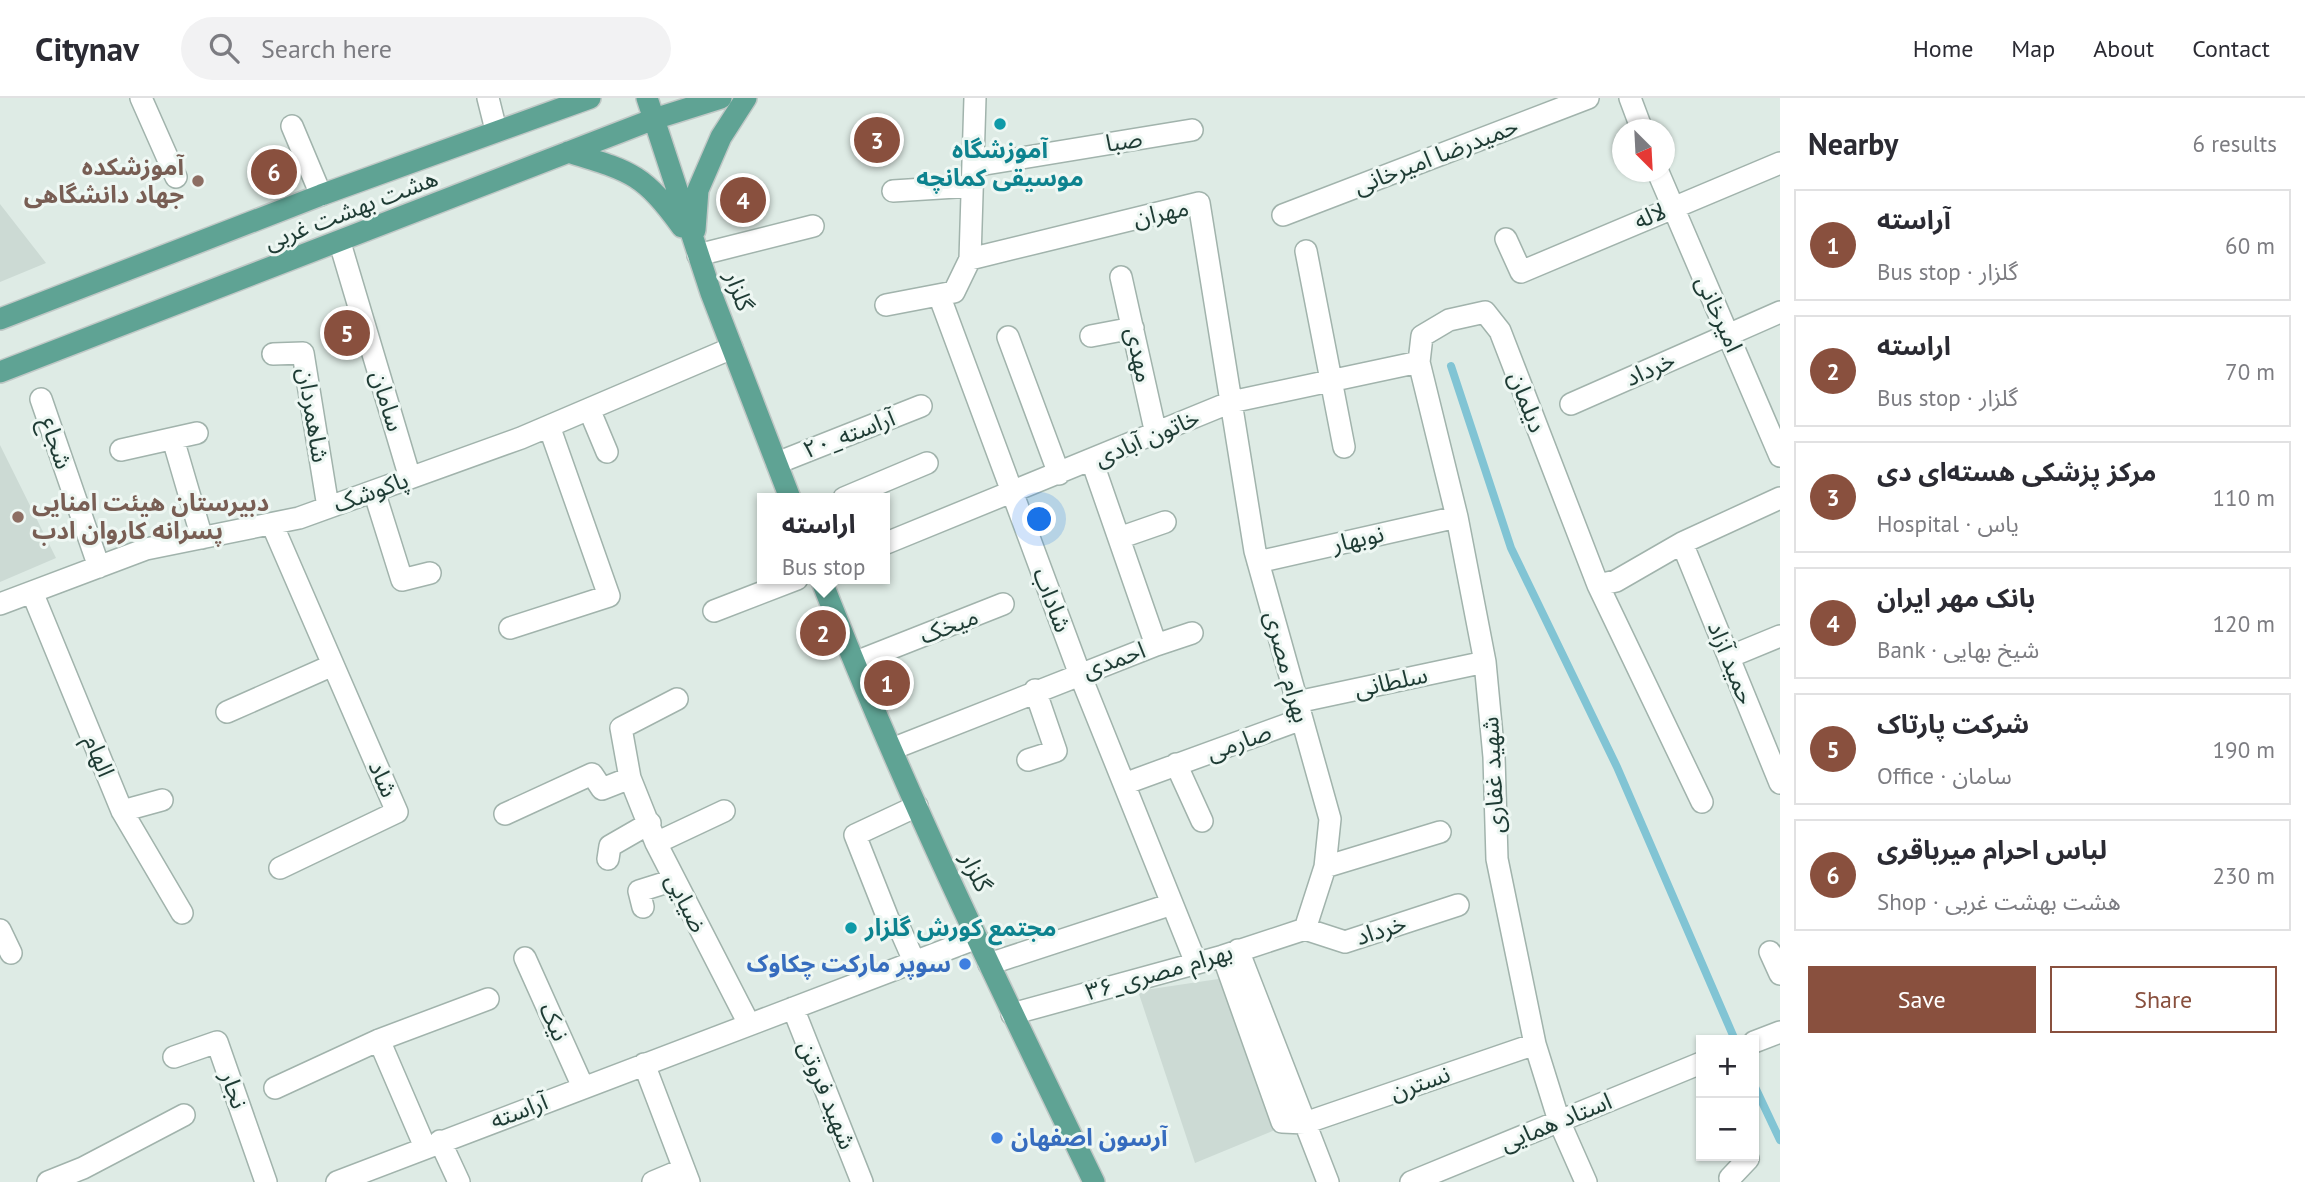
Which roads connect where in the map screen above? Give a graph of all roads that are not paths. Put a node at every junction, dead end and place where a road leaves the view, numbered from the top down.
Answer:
1 (141, 98) edge
2 (488, 98) edge
3 (590, 98) edge
4 (647, 98) edge
5 (721, 98) edge
6 (746, 98) edge
7 (975, 98) edge
8 (1588, 98) edge
9 (1630, 98) edge
10 (561, 103) edge
11 (654, 119) junction
12 (1638, 119) edge
13 (292, 126) dead end
14 (496, 130) junction
15 (1192, 130) dead end
16 (568, 152) junction
17 (1780, 163) edge
18 (973, 176) junction
19 (176, 177) dead end
20 (1662, 182) edge
21 (893, 191) dead end
22 (321, 195) junction
23 (1672, 206) junction
24 (1283, 215) dead end
25 (813, 226) dead end
26 (1506, 239) dead end
27 (340, 243) junction
28 (696, 249) junction
29 (1306, 251) dead end
30 (970, 259) junction
31 (1121, 276) dead end
32 (939, 295) junction
33 (886, 305) dead end
34 (1780, 312) edge
35 (0, 319) edge
36 (1133, 328) junction
37 (1728, 334) junction
38 (1091, 336) dead end
39 (1008, 337) dead end
40 (732, 348) junction
41 (273, 354) dead end
42 (1419, 362) junction
43 (0, 372) edge
44 (1331, 381) junction
45 (41, 399) dead end
46 (1231, 402) junction
47 (1571, 404) dead end
48 (921, 406) dead end
49 (589, 409) junction
50 (549, 426) junction
51 (197, 433) dead end
52 (1156, 434) junction
53 (173, 439) junction
54 (1344, 447) dead end
55 (121, 450) dead end
56 (607, 452) dead end
57 (1780, 456) edge
58 (1092, 461) junction
59 (777, 463) junction
60 (927, 463) dead end
61 (1059, 474) junction
62 (410, 478) junction
63 (374, 491) junction
64 (788, 493) edge
65 (856, 493) edge
66 (1012, 493) junction
67 (1780, 498) edge
68 (328, 507) junction
69 (1457, 517) junction
70 (1165, 522) dead end
71 (272, 524) junction
72 (202, 538) junction
73 (1119, 538) junction
74 (890, 542) edge
75 (1682, 542) junction
76 (1258, 562) junction
77 (99, 567) junction
78 (430, 573) dead end
79 (784, 584) edge
80 (823, 584) edge
81 (1598, 585) junction
82 (32, 592) junction
83 (0, 604) edge
84 (1003, 604) dead end
85 (714, 611) dead end
86 (510, 628) dead end
87 (1192, 633) dead end
88 (1780, 636) edge
89 (1156, 645) junction
90 (1729, 657) junction
91 (856, 662) junction
92 (1485, 662) junction
93 (333, 665) junction
94 (1079, 673) junction
95 (1035, 691) junction
96 (677, 699) dead end
97 (1299, 710) junction
98 (227, 712) dead end
99 (892, 749) junction
100 (1028, 760) dead end
101 (1176, 764) junction
102 (630, 778) junction
103 (1780, 783) edge
104 (1124, 784) junction
105 (162, 800) dead end
106 (1702, 802) dead end
107 (917, 806) junction
108 (122, 811) junction
109 (724, 811) dead end
110 (505, 814) dead end
111 (1202, 821) dead end
112 (1440, 832) dead end
113 (653, 833) junction
114 (608, 859) dead end
115 (1325, 867) junction
116 (280, 868) dead end
117 (674, 880) junction
118 (1172, 904) junction
119 (1458, 905) dead end
120 (643, 907) dead end
121 (182, 913) dead end
122 (1305, 929) junction
123 (0, 930) edge
124 (977, 938) junction
125 (1770, 952) dead end
126 (1231, 953) junction
127 (11, 954) dead end
128 (525, 958) dead end
129 (914, 961) junction
130 (1196, 963) junction
131 (989, 964) junction
132 (1780, 974) edge
133 (488, 999) dead end
134 (793, 1008) junction
135 (1012, 1014) junction
136 (749, 1024) junction
137 (1780, 1032) edge
138 (380, 1040) junction
139 (1759, 1040) edge
140 (1535, 1044) junction
141 (174, 1057) dead end
142 (644, 1064) junction
143 (1696, 1065) edge
144 (275, 1087) dead end
145 (583, 1087) junction
146 (184, 1115) dead end
147 (1559, 1121) junction
148 (1305, 1123) junction
149 (432, 1144) junction
150 (1746, 1161) edge
151 (86, 1175) edge
152 (375, 1175) edge
153 (687, 1176) edge
154 (48, 1182) edge
155 (266, 1182) edge
156 (337, 1182) edge
157 (459, 1182) edge
158 (653, 1182) edge
159 (862, 1182) edge
160 (1094, 1182) edge
161 (1328, 1182) edge
162 (1411, 1182) edge
163 (1586, 1182) edge
164 (1731, 1182) edge

1 - 19 street
2 - 14 street
3 - 10 main road, هشت بهشت غربی
4 - 11 main road, گلزار
5 - 11 main road, هشت بهشت غربی
6 - 28 main road
7 - 18 street
8 - 24 street, حمیدرضا امیرخانی
9 - 12 street
10 - 14 main road, هشت بهشت غربی
11 - 16 main road, هشت بهشت غربی
11 - 28 main road, گلزار
13 - 22 street
14 - 22 main road, هشت بهشت غربی
15 - 18 street, صبا
16 - 27 main road, هشت بهشت غربی
16 - 28 main road
17 - 23 street, لاله
18 - 21 street, صبا
18 - 30 street
20 - 23 street, امیرخانی
22 - 35 main road, هشت بهشت غربی
23 - 26 street, لاله
23 - 37 street, امیرخانی
25 - 28 street
27 - 43 main road, هشت بهشت غربی
27 - 62 street, سامان
28 - 40 main road, گلزار
29 - 44 street
30 - 32 street
30 - 46 street, مهران
31 - 36 street, مهدی
32 - 33 street
32 - 66 street, شاداب
34 - 37 street, خرداد
36 - 38 street
36 - 52 street, مهدی
37 - 47 street, خرداد
37 - 57 street, امیرخانی
39 - 61 street
40 - 49 street, پاکوشک
40 - 59 main road, گلزار
41 - 68 street, شاهمردان
42 - 44 street, خاتون آبادی
42 - 69 street, شهید غفاری
42 - 81 street, دیلمان
44 - 46 street, خاتون آبادی
44 - 54 street
45 - 77 street, شجاع
46 - 52 street, خاتون آبادی
46 - 76 street, بهرام مصری
48 - 59 street, ۲۰_آراسته
49 - 50 street, پاکوشک
49 - 56 street
50 - 62 street, پاکوشک
50 - 86 street
51 - 53 street
52 - 58 street, خاتون آبادی
53 - 55 street
53 - 72 street
58 - 61 street, خاتون آبادی
58 - 73 street, احمدی
59 - 64 main road, گلزار
60 - 65 street
61 - 66 street, خاتون آبادی
62 - 63 street, پاکوشک
63 - 68 street, پاکوشک
63 - 78 street
66 - 74 street, خاتون آبادی
66 - 94 street, شاداب
67 - 75 street
68 - 71 street, پاکوشک
69 - 76 street, نوبهار
69 - 92 street, شهید غفاری
70 - 73 street
71 - 72 street, پاکوشک
71 - 93 street, شاد
72 - 77 street, پاکوشک
73 - 89 street, احمدی
75 - 81 street
75 - 90 street, حمید آزاد
76 - 97 street, بهرام مصری
77 - 82 street, پاکوشک
79 - 85 street
80 - 91 main road, گلزار
81 - 106 street, دیلمان
82 - 83 street, پاکوشک
82 - 108 street, الهام
84 - 91 street, میخک
87 - 89 street
88 - 90 street
89 - 94 street, احمدی
90 - 103 street, حمید آزاد
91 - 99 main road, گلزار
92 - 97 street, سلطانی
92 - 140 street, شهید غفاری
93 - 98 street
93 - 116 street, شاد
94 - 95 street, احمدی
94 - 104 street, شاداب
95 - 99 street, احمدی
95 - 100 street
96 - 102 street, ضیایی
97 - 101 street, صارمی
97 - 115 street, بهرام مصری
99 - 107 main road, گلزار
101 - 104 street, صارمی
101 - 111 street, صارمی
102 - 110 street
102 - 113 street, ضیایی
104 - 118 street, شاداب
105 - 108 street
107 - 124 main road, گلزار
107 - 129 street
108 - 121 street, الهام
109 - 113 street
112 - 115 street
113 - 114 street
113 - 117 street, ضیایی
115 - 122 street, بهرام مصری
117 - 120 street
117 - 136 street, ضیایی
118 - 130 street, شاداب
118 - 131 street
119 - 122 street, خرداد
122 - 126 street, ۳۶_بهرام مصری
123 - 127 street
124 - 129 street, آراسته
124 - 131 main road, گلزار
125 - 132 street
126 - 130 street, ۳۶_بهرام مصری
126 - 148 street
128 - 145 street, نیک
129 - 134 street, آراسته
130 - 135 street, ۳۶_بهرام مصری
131 - 135 main road, گلزار
133 - 138 street
134 - 136 street, آراسته
134 - 159 street, شهید فروتن
135 - 160 main road, گلزار
136 - 142 street, آراسته
137 - 139 street
138 - 144 street
138 - 149 street
140 - 147 street, شهید غفاری
140 - 148 street, نسترن
141 - 155 street, نجار
142 - 145 street, آراسته
142 - 153 street
143 - 147 street, استاد همایی
145 - 149 street, آراسته
146 - 151 street
147 - 162 street, استاد همایی
147 - 163 street, شهید غفاری
148 - 161 street
149 - 152 street, آراسته
149 - 157 street
150 - 164 street
151 - 154 street
152 - 156 street, آراسته
153 - 158 street

